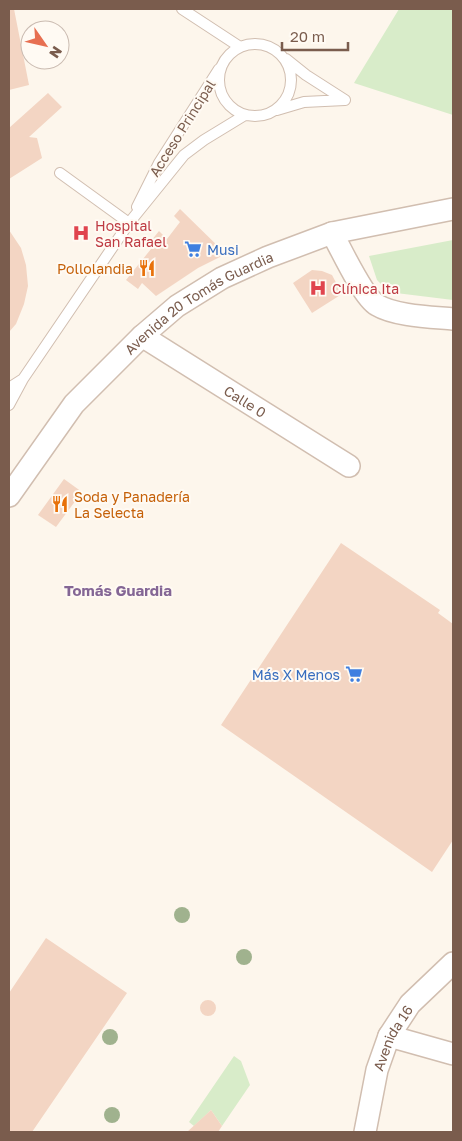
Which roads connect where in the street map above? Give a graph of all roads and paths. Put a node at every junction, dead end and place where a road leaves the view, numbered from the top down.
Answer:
1 (182, 9) edge
2 (240, 47) junction
3 (280, 54) junction
4 (224, 61) junction
5 (272, 112) junction
6 (245, 115) junction
7 (60, 173) dead end
8 (453, 209) edge
9 (129, 223) junction
10 (332, 233) junction
11 (453, 319) edge
12 (142, 336) junction
13 (23, 379) junction
14 (9, 388) edge
15 (9, 406) edge
16 (349, 466) dead end
17 (9, 496) edge
18 (453, 963) edge
19 (389, 1036) junction
20 (453, 1054) edge
21 (365, 1132) edge

1 - 2 lane
2 - 3 lane
2 - 4 lane
3 - 5 lane
3 - 5 lane
4 - 6 lane
4 - 9 lane, Acceso Principal
5 - 6 lane
6 - 9 lane, Acceso Principal
7 - 9 lane
8 - 10 street, Avenida 20 Tomás Guardia
9 - 13 lane, Acceso Principal
10 - 11 street
10 - 12 street, Avenida 20 Tomás Guardia
12 - 16 street, Calle 0
12 - 17 street, Avenida 20 Tomás Guardia
13 - 14 lane, Acceso Principal
13 - 15 lane, Acceso Principal
18 - 19 street, Avenida 16
19 - 20 street
19 - 21 street, Avenida 16

